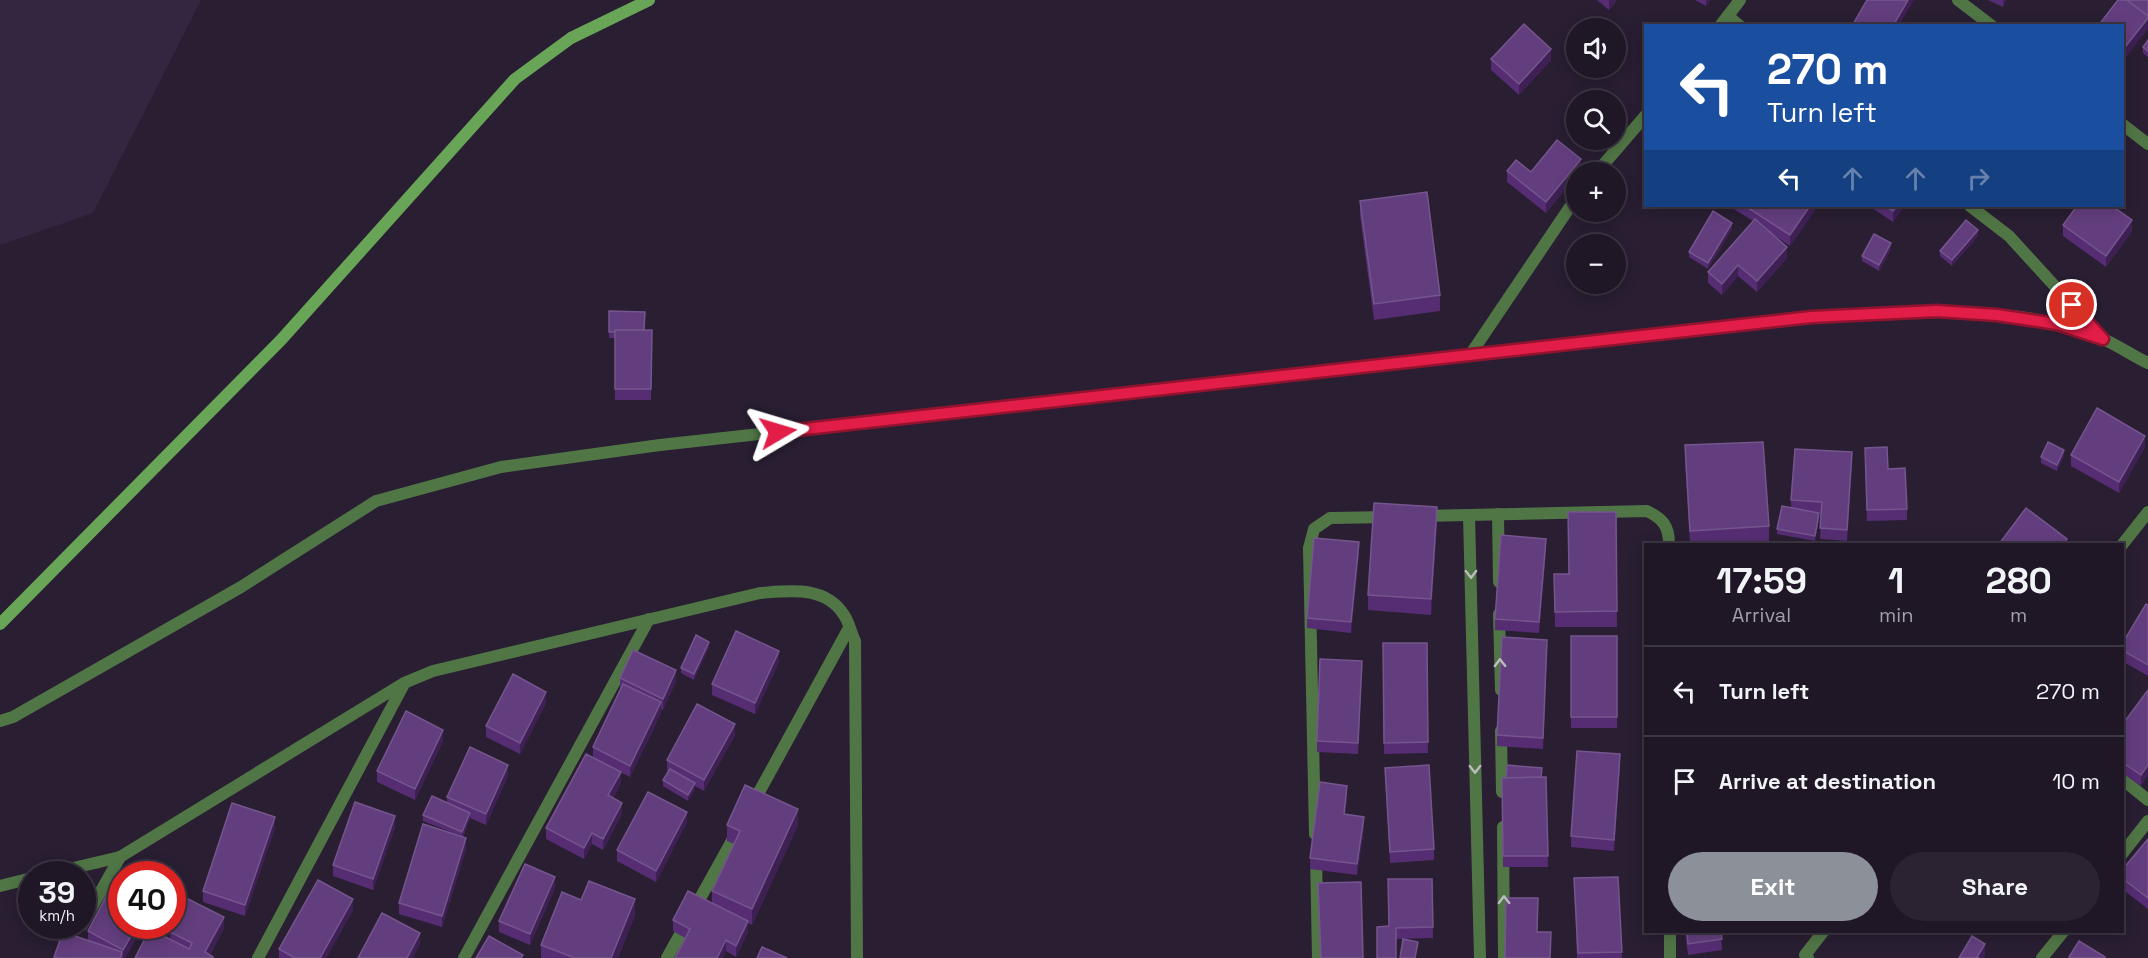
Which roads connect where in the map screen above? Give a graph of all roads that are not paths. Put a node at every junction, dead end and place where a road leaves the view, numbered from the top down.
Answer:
1 (649, 0) edge
2 (1740, 0) edge
3 (1958, 0) edge
4 (1724, 21) edge
5 (1989, 24) edge
6 (1644, 117) edge
7 (2124, 126) edge
8 (2148, 144) edge
9 (1606, 162) edge
10 (1971, 207) edge
11 (1566, 213) edge
12 (2103, 339) junction
13 (1470, 355) junction
14 (2148, 363) edge
15 (2148, 512) edge
16 (1498, 514) junction
17 (1469, 515) junction
18 (1669, 543) edge
19 (2124, 543) edge
20 (649, 619) junction
21 (0, 624) edge
22 (849, 628) junction
23 (404, 683) junction
24 (0, 721) edge
25 (2124, 781) edge
26 (2148, 800) edge
27 (2148, 821) edge
28 (2124, 851) edge
29 (120, 857) junction
30 (96, 863) edge
31 (18, 882) edge
32 (0, 886) edge
33 (96, 901) edge
34 (1670, 933) edge
35 (1822, 933) edge
36 (2061, 933) edge
37 (258, 958) edge
38 (464, 958) edge
39 (667, 958) edge
40 (857, 958) edge
41 (1318, 958) edge
42 (1480, 958) edge
43 (1504, 958) edge
44 (1670, 958) edge
45 (1808, 958) edge
46 (2042, 958) edge

1 - 21 main road
2 - 4 street
3 - 5 street
6 - 9 street
7 - 8 street
10 - 12 street
11 - 13 street
12 - 13 street
12 - 14 street
13 - 24 street
15 - 19 street
16 - 17 street
16 - 18 street
43 -> 16 street
17 - 41 street
17 -> 42 street
20 - 22 street
20 - 23 street
20 - 38 street
22 - 39 street
22 - 40 street
23 - 29 street
23 - 37 street
25 - 26 street
27 - 28 street
29 - 30 street
29 - 33 street
31 - 32 street
34 - 44 street
35 - 45 street
36 - 46 street

